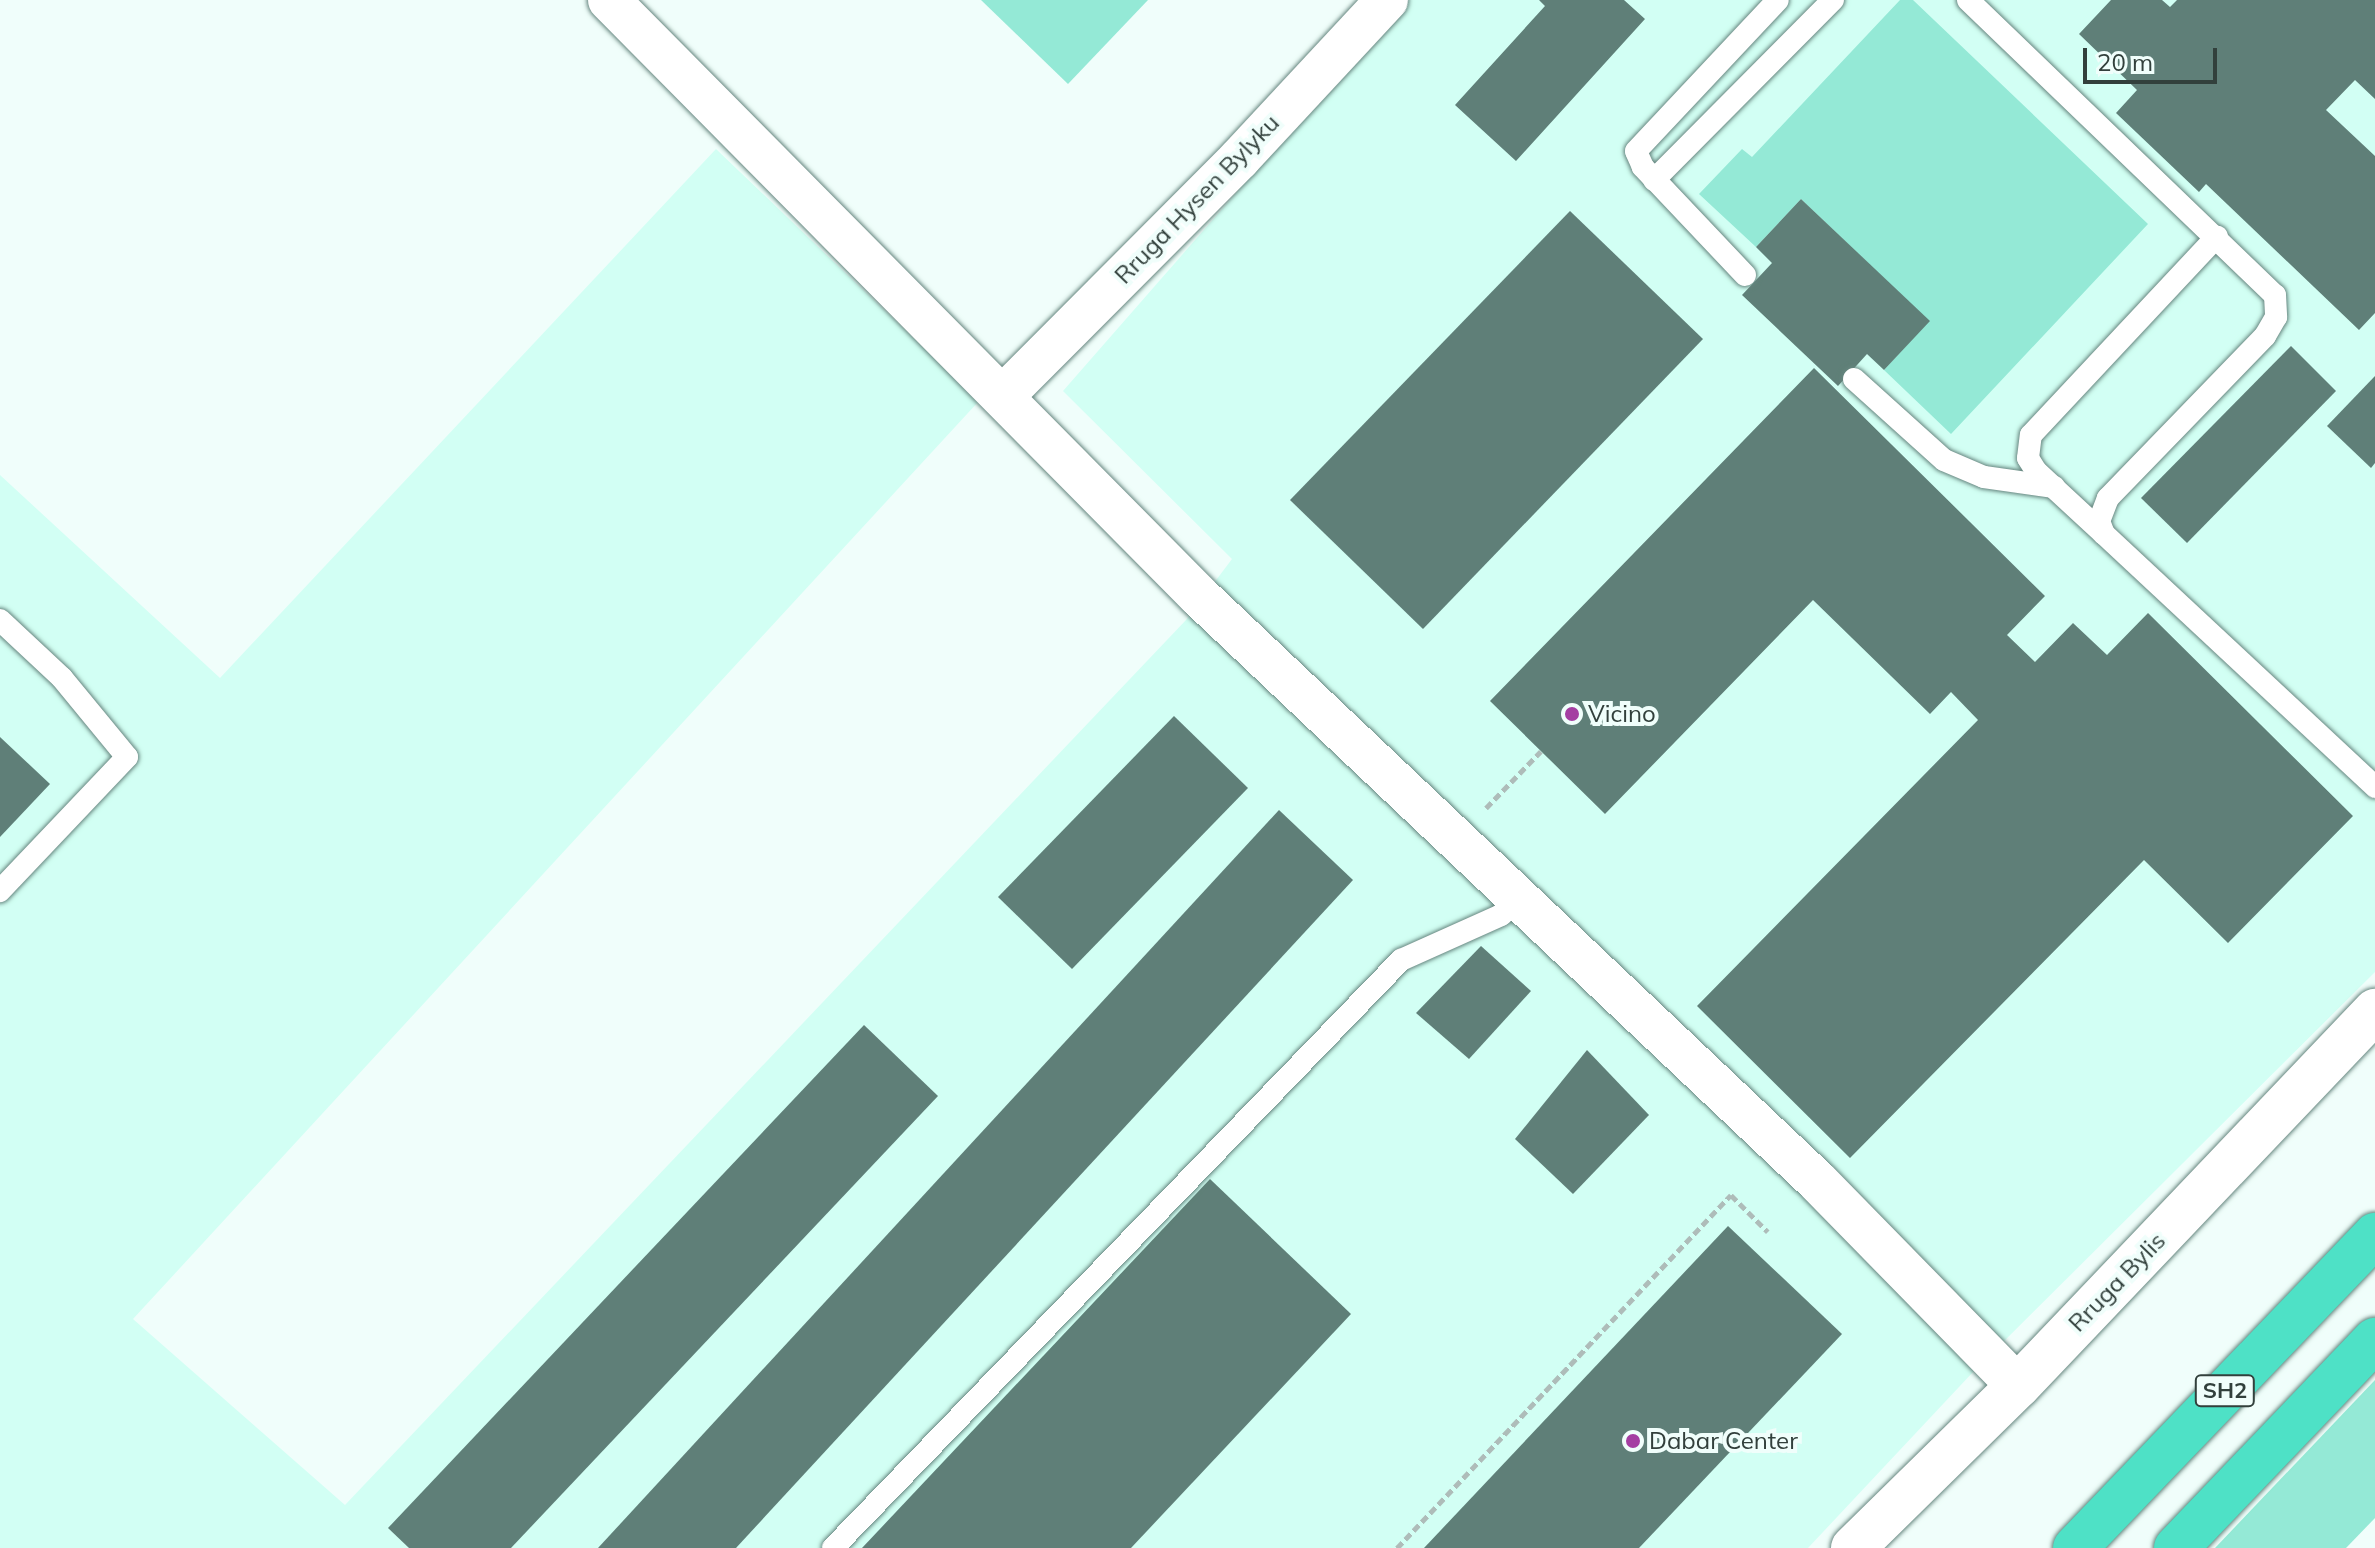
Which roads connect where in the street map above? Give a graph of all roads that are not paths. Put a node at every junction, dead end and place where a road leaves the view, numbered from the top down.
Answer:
1 (609, 0) edge
2 (1387, 0) edge
3 (1778, 0) edge
4 (1833, 0) edge
5 (1968, 0) edge
6 (1654, 180) junction
7 (2217, 236) junction
8 (1745, 275) dead end
9 (1854, 379) dead end
10 (1004, 395) junction
11 (2054, 487) junction
12 (2104, 534) junction
13 (0, 620) edge
14 (2375, 787) edge
15 (0, 891) edge
16 (1520, 898) junction
17 (2375, 1011) edge
18 (2375, 1235) edge
19 (2375, 1340) edge
20 (2018, 1386) junction
21 (833, 1548) edge
22 (1853, 1548) edge
23 (2075, 1548) edge
24 (2176, 1548) edge

1 - 10 street
2 - 10 street, Rruga Hysen Bylyku
3 - 6 lane
4 - 6 lane
5 - 7 lane
6 - 8 lane
7 - 11 lane
7 - 12 lane
9 - 11 lane
10 - 16 street
11 - 12 lane
12 - 14 lane
13 - 15 lane
16 - 20 street
16 - 21 lane
17 - 20 main road, Rruga Bylis
18 - 23 highway, SH2
19 - 24 highway
20 - 22 main road, Rruga Bylis

